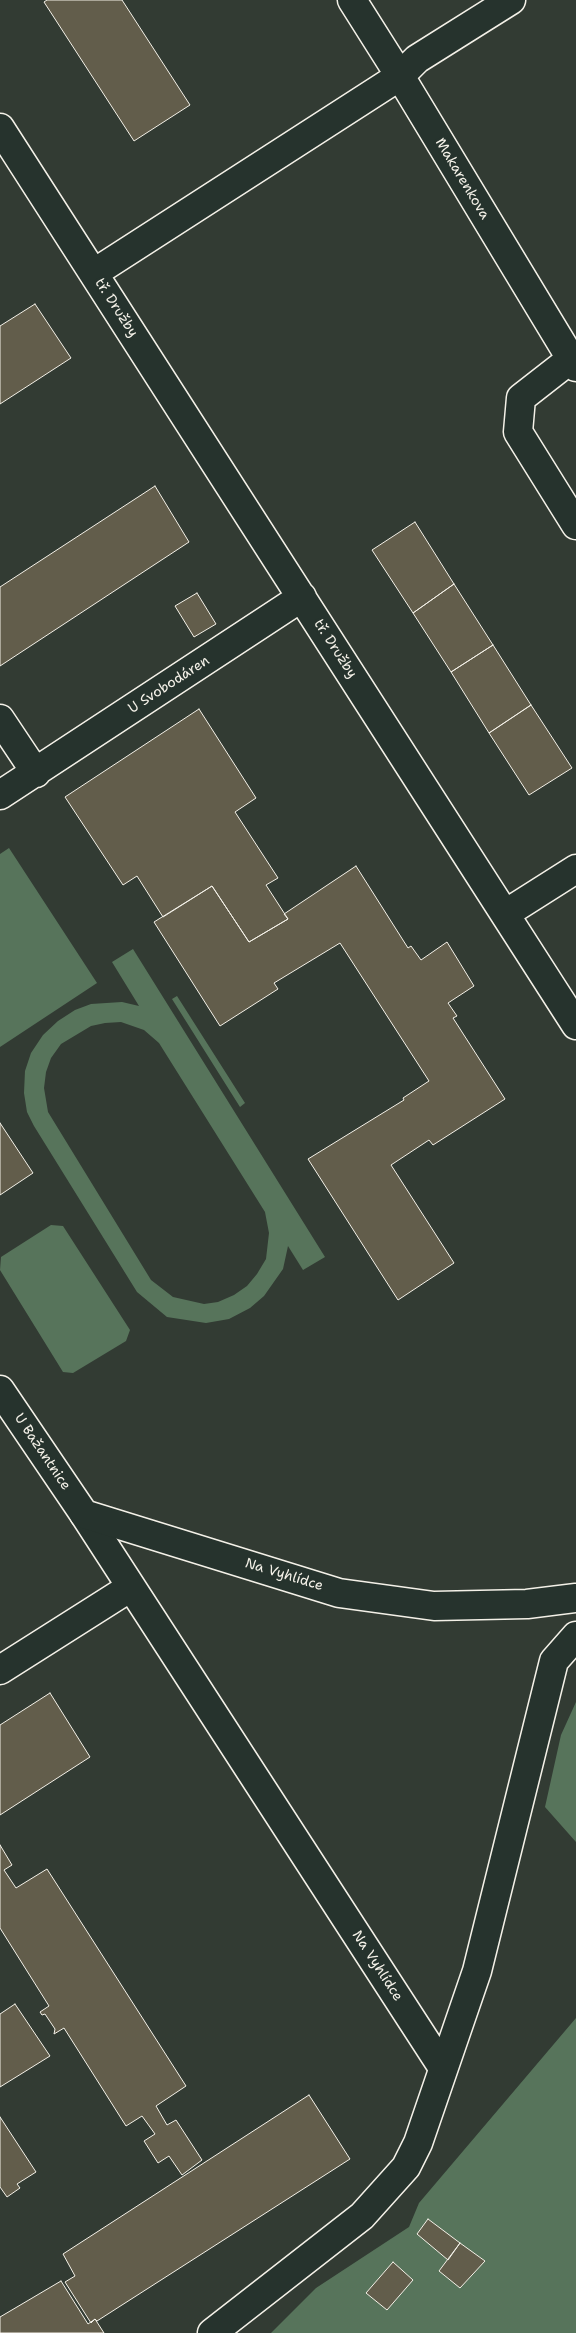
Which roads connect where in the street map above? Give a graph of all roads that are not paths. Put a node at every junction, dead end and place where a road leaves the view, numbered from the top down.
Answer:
1 (352, 0) edge
2 (511, 0) edge
3 (400, 76) junction
4 (0, 128) edge
5 (94, 273) junction
6 (573, 363) edge
7 (576, 525) edge
8 (302, 597) junction
9 (0, 719) edge
10 (36, 773) junction
11 (0, 795) edge
12 (576, 869) edge
13 (505, 914) junction
14 (576, 1025) edge
15 (0, 1390) edge
16 (84, 1514) junction
17 (131, 1587) junction
18 (576, 1598) edge
19 (576, 1636) edge
20 (0, 1670) edge
21 (443, 2068) junction
22 (212, 2333) edge

1 - 3 street, Makarenkova
2 - 3 street, tř. Družby
3 - 5 street, tř. Družby
3 - 6 street, Makarenkova
4 - 5 street, tř. Družby
5 - 8 street, tř. Družby
6 - 7 street, Makarenkova
8 - 10 street, U Svobodáren
8 - 13 street, tř. Družby
9 - 10 street
10 - 11 street, U Svobodáren
12 - 13 street
13 - 14 street, tř. Družby
15 - 16 street, U Bažantnice
16 - 17 street, Na Vyhlídce
16 - 18 street, Na Vyhlídce
17 - 20 street
17 - 21 street, Na Vyhlídce
19 - 21 street
21 - 22 street

